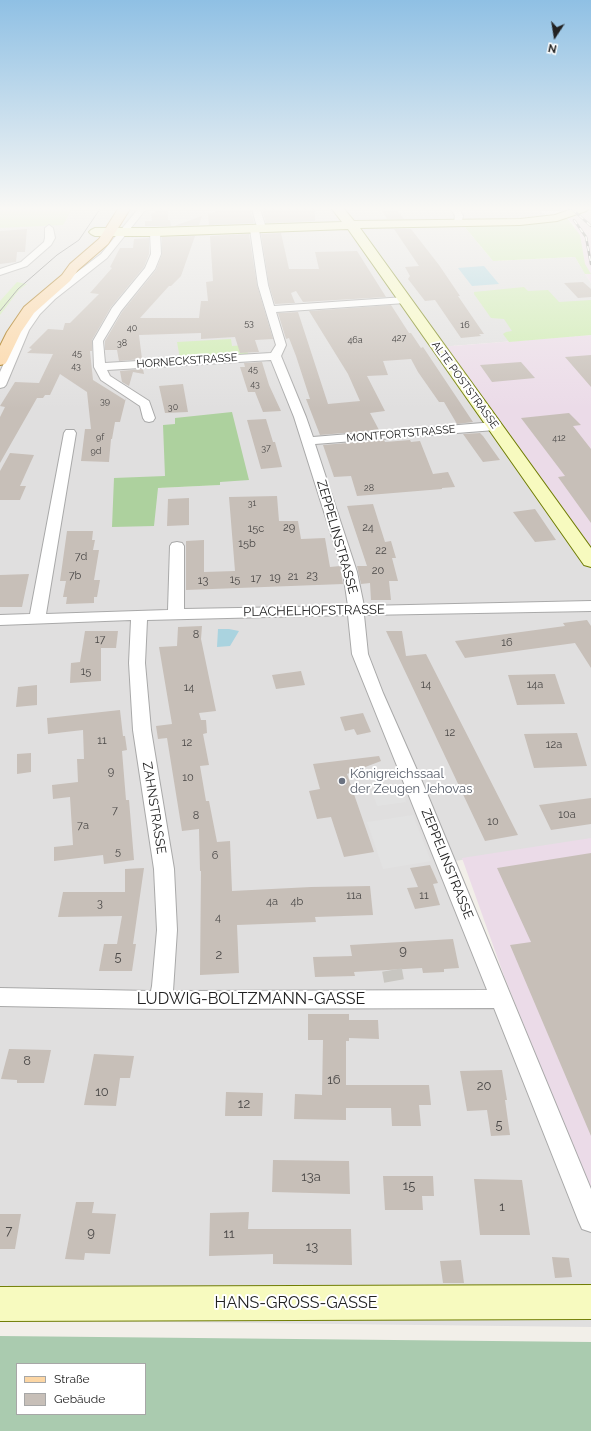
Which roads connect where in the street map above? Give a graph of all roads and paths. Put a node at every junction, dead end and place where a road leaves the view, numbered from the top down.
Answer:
1 (68, 276) edge
2 (78, 276) edge
3 (144, 276) edge
4 (262, 276) edge
5 (388, 276) edge
6 (405, 300) junction
7 (270, 309) junction
8 (275, 356) junction
9 (0, 361) edge
10 (100, 367) junction
11 (0, 385) edge
12 (148, 418) dead end
13 (495, 426) junction
14 (70, 433) dead end
15 (308, 441) junction
16 (177, 546) dead end
17 (591, 561) edge
18 (591, 606) edge
19 (356, 610) junction
20 (176, 614) junction
21 (139, 616) junction
22 (36, 619) junction
23 (0, 620) edge
24 (0, 997) edge
25 (502, 999) junction
26 (160, 1000) junction
27 (591, 1220) edge
28 (591, 1302) edge
29 (0, 1304) edge

1 - 9 main road
2 - 11 street
3 - 10 street
4 - 7 street
5 - 6 street, ALTE POSTSTRASSE
6 - 7 street
6 - 13 street, ALTE POSTSTRASSE
7 - 8 street
8 - 10 street, HORNECKSTRASSE
8 - 15 street, ZEPPELINSTRASSE
10 - 12 street
13 - 15 street, MONTFORTSTRASSE
13 - 17 street, ALTE POSTSTRASSE
14 - 22 street
15 - 19 street, ZEPPELINSTRASSE
16 - 20 street
18 - 19 street, PLACHELHOFSTRASSE
19 - 20 street, PLACHELHOFSTRASSE
19 - 25 street, ZEPPELINSTRASSE
20 - 21 street, PLACHELHOFSTRASSE
21 - 22 street, PLACHELHOFSTRASSE
21 - 26 street, ZAHNSTRASSE
22 - 23 street, PLACHELHOFSTRASSE
24 - 26 street, LUDWIG-BOLTZMANN-GASSE
25 - 26 street, LUDWIG-BOLTZMANN-GASSE
25 - 27 street, ZEPPELINSTRASSE
28 - 29 street, HANS-GROSS-GASSE

